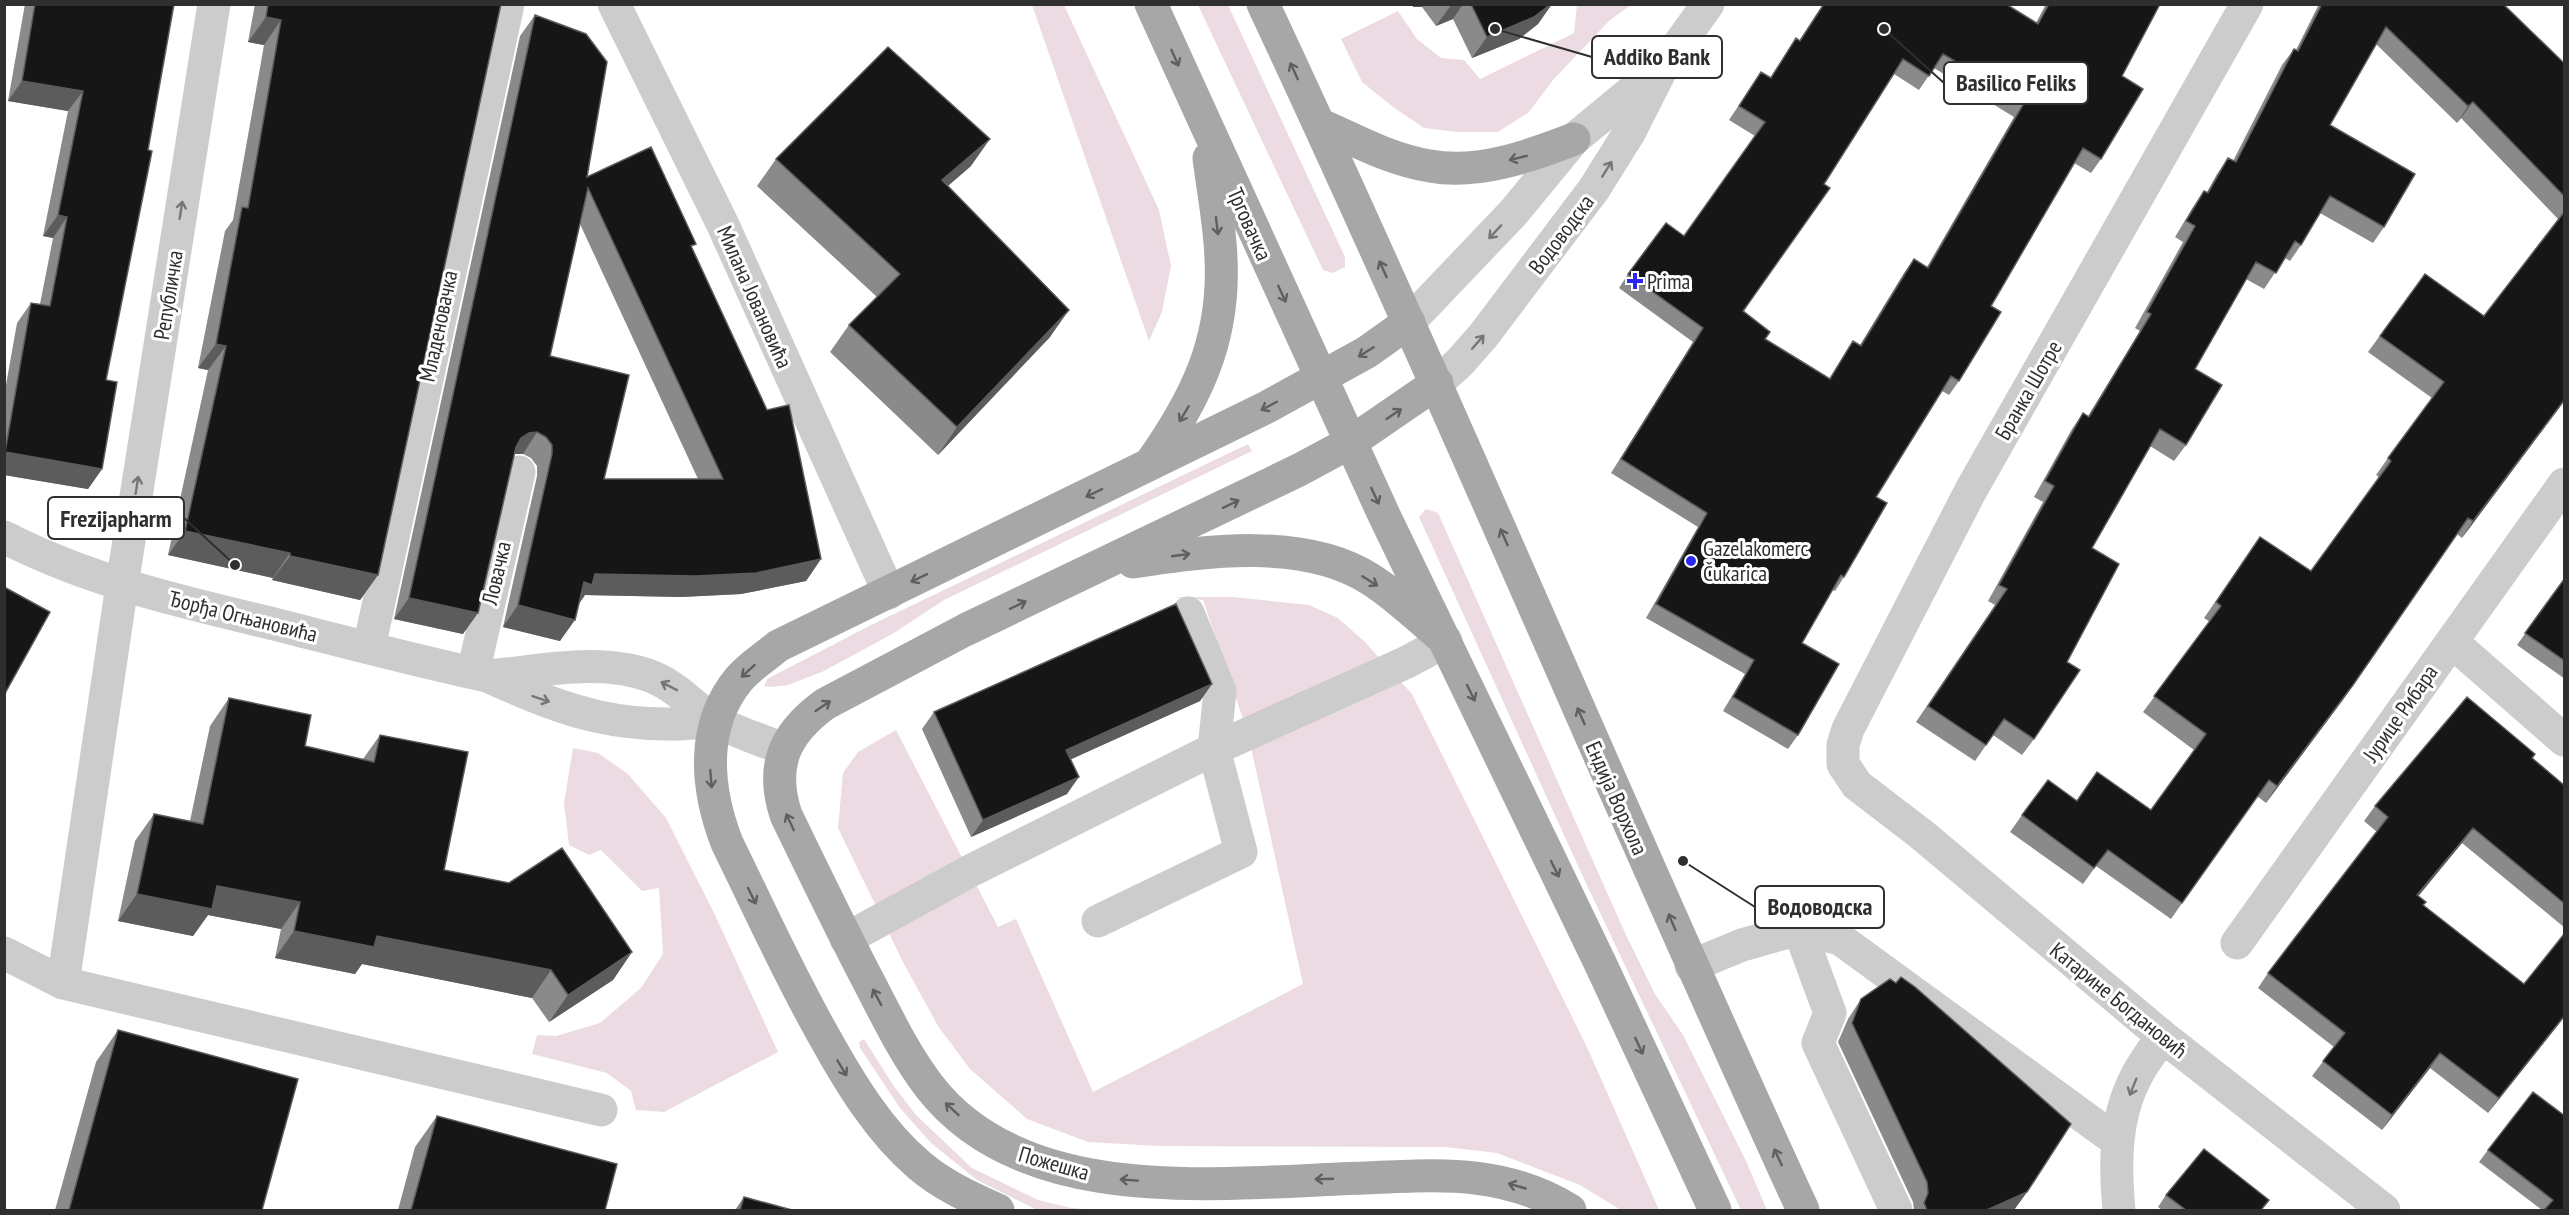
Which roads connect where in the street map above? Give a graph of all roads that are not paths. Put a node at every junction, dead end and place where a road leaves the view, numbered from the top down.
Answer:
1 (214, 4) edge
2 (508, 4) edge
3 (614, 4) edge
4 (1151, 4) edge
5 (1263, 4) edge
6 (1708, 4) edge
7 (2247, 4) edge
8 (1662, 68) junction
9 (1319, 124) junction
10 (1206, 126) junction
11 (1574, 139) junction
12 (1409, 322) junction
13 (1320, 378) junction
14 (1437, 383) junction
15 (1351, 442) junction
16 (1147, 467) junction
17 (519, 472) edge
18 (2565, 484) edge
19 (4, 537) edge
20 (1102, 566) junction
21 (122, 585) junction
22 (889, 593) junction
23 (1188, 613) dead end
24 (1446, 641) junction
25 (2452, 642) junction
26 (369, 648) junction
27 (480, 674) junction
28 (716, 721) junction
29 (2565, 740) edge
30 (784, 749) junction
31 (1214, 749) junction
32 (1857, 784) joint
33 (1098, 921) dead end
34 (1799, 929) junction
35 (846, 939) junction
36 (2237, 943) dead end
37 (4, 953) edge
38 (1691, 966) junction
39 (63, 983) junction
40 (2162, 1036) junction
41 (601, 1110) dead end
42 (2117, 1141) junction
43 (998, 1210) edge
44 (1570, 1210) edge
45 (1715, 1210) edge
46 (1803, 1210) edge
47 (1896, 1210) edge
48 (2119, 1210) edge
49 (2384, 1210) edge

21 -> 1 street, Републичка
2 - 26 street, Младеновачка
3 - 22 street, Милана Јовановића
4 -> 10 main road, Трговачка
9 -> 5 main road
6 - 8 street, Водоводска
7 - 32 street, Бранка Шотре
8 - 11 street, Водоводска
14 -> 8 street, Водоводска
11 -> 9 main road
12 -> 9 main road
10 -> 13 main road, Трговачка
10 -> 16 main road
11 -> 12 street, Водоводска
12 -> 13 main road
12 - 14 main road
13 - 15 main road, Трговачка
13 -> 16 main road
15 -> 14 main road
38 -> 14 main road, Ендија Ворхола
20 -> 15 main road
15 -> 24 main road
16 -> 22 main road
17 - 27 street, Ловачка
18 - 25 street, Јурице Рибара
19 - 21 street, Ђорђа Огњановића
20 -> 24 main road
30 -> 20 main road
21 - 26 street, Ђорђа Огњановића
21 - 39 street, Републичка
22 -> 28 main road
23 - 31 street
24 - 31 street
24 -> 45 main road
25 - 29 street
25 - 36 street, Јурице Рибара
26 - 27 street, Ђорђа Огњановића
27 -> 28 street, Ђорђа Огњановића
28 -> 27 street, Ђорђа Огњановића
28 - 30 street
28 -> 43 main road
35 -> 30 main road, Пожешка
31 - 33 street
31 - 35 street
32 - 40 street, Катарине Богдановић
34 - 38 street
34 - 42 street
34 - 47 street
44 -> 35 main road, Пожешка
37 - 39 street
46 -> 38 main road, Ендија Ворхола
39 - 41 street
40 -> 42 street
40 - 49 street, Катарине Богдановић
42 - 48 street

